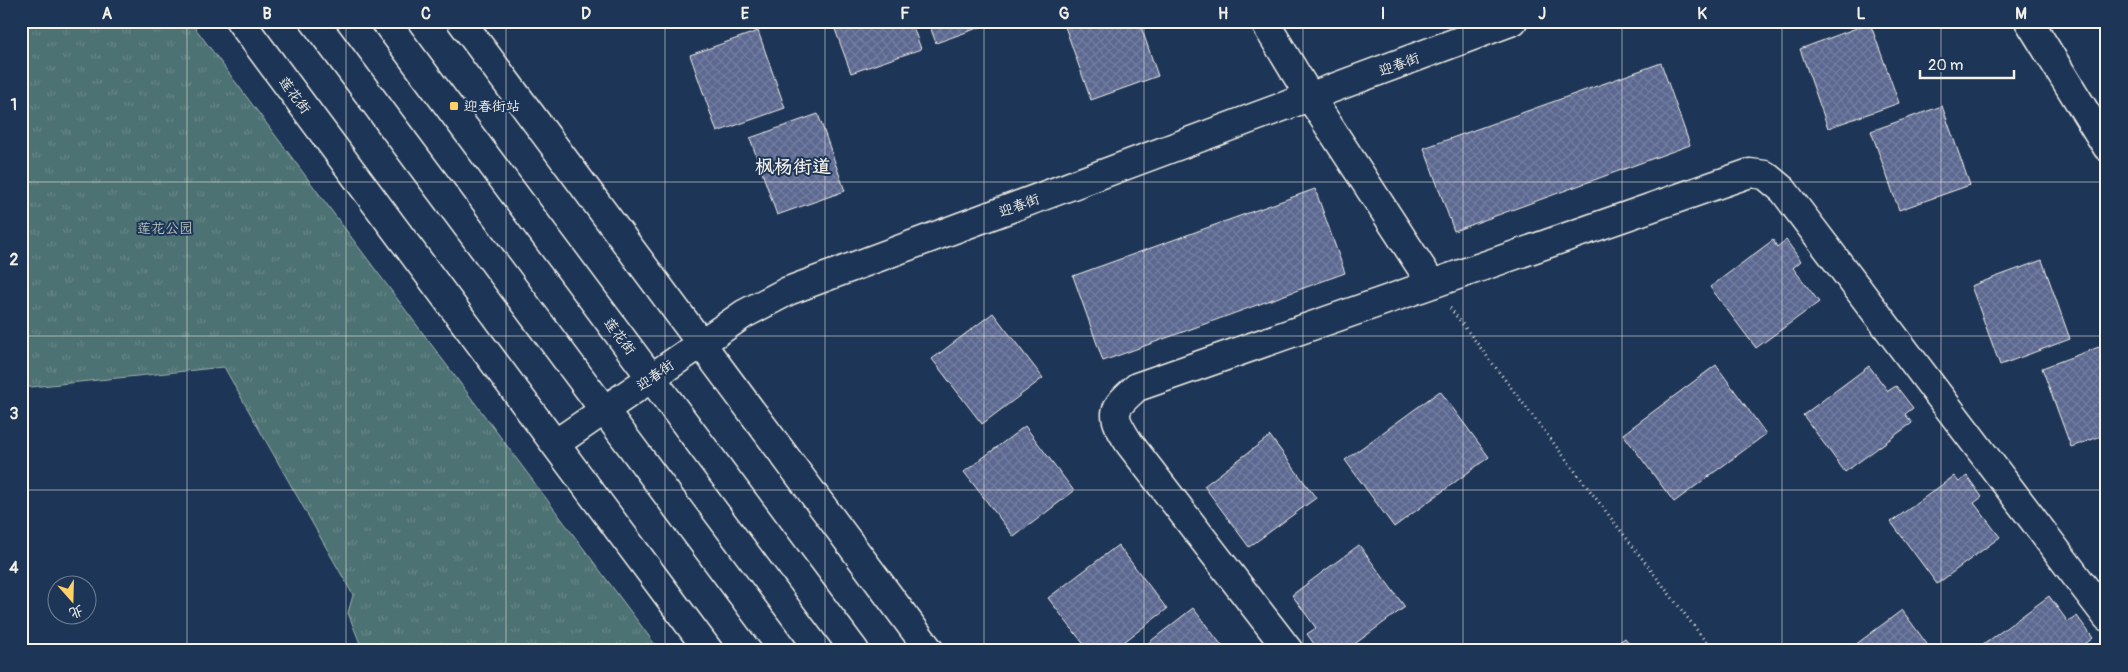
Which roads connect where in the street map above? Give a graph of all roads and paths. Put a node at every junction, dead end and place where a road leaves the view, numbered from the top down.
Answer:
1 (240, 21) edge
2 (314, 21) edge
3 (386, 21) edge
4 (461, 21) edge
5 (1264, 21) edge
6 (1513, 21) edge
7 (2029, 21) edge
8 (1310, 97) junction
9 (2107, 147) edge
10 (1432, 284) junction
11 (701, 343) junction
12 (651, 378) junction
13 (604, 410) junction
14 (555, 444) junction
15 (2107, 617) edge
16 (709, 651) edge
17 (784, 651) edge
18 (855, 651) edge
19 (930, 651) edge
20 (1289, 651) edge
21 (1713, 651) edge

1 - 14 street, 莲花街
2 - 13 street
3 - 12 street, 莲花街
4 - 11 street
5 - 8 street
6 - 8 street, 迎春街
7 - 9 street
8 - 10 street
8 - 11 street, 迎春街
10 - 15 street
10 - 20 street
10 - 21 path
11 - 12 street, 迎春街
11 - 19 street
12 - 13 street, 迎春街
12 - 18 street, 莲花街
13 - 14 street, 迎春街
13 - 17 street
14 - 16 street, 莲花街

